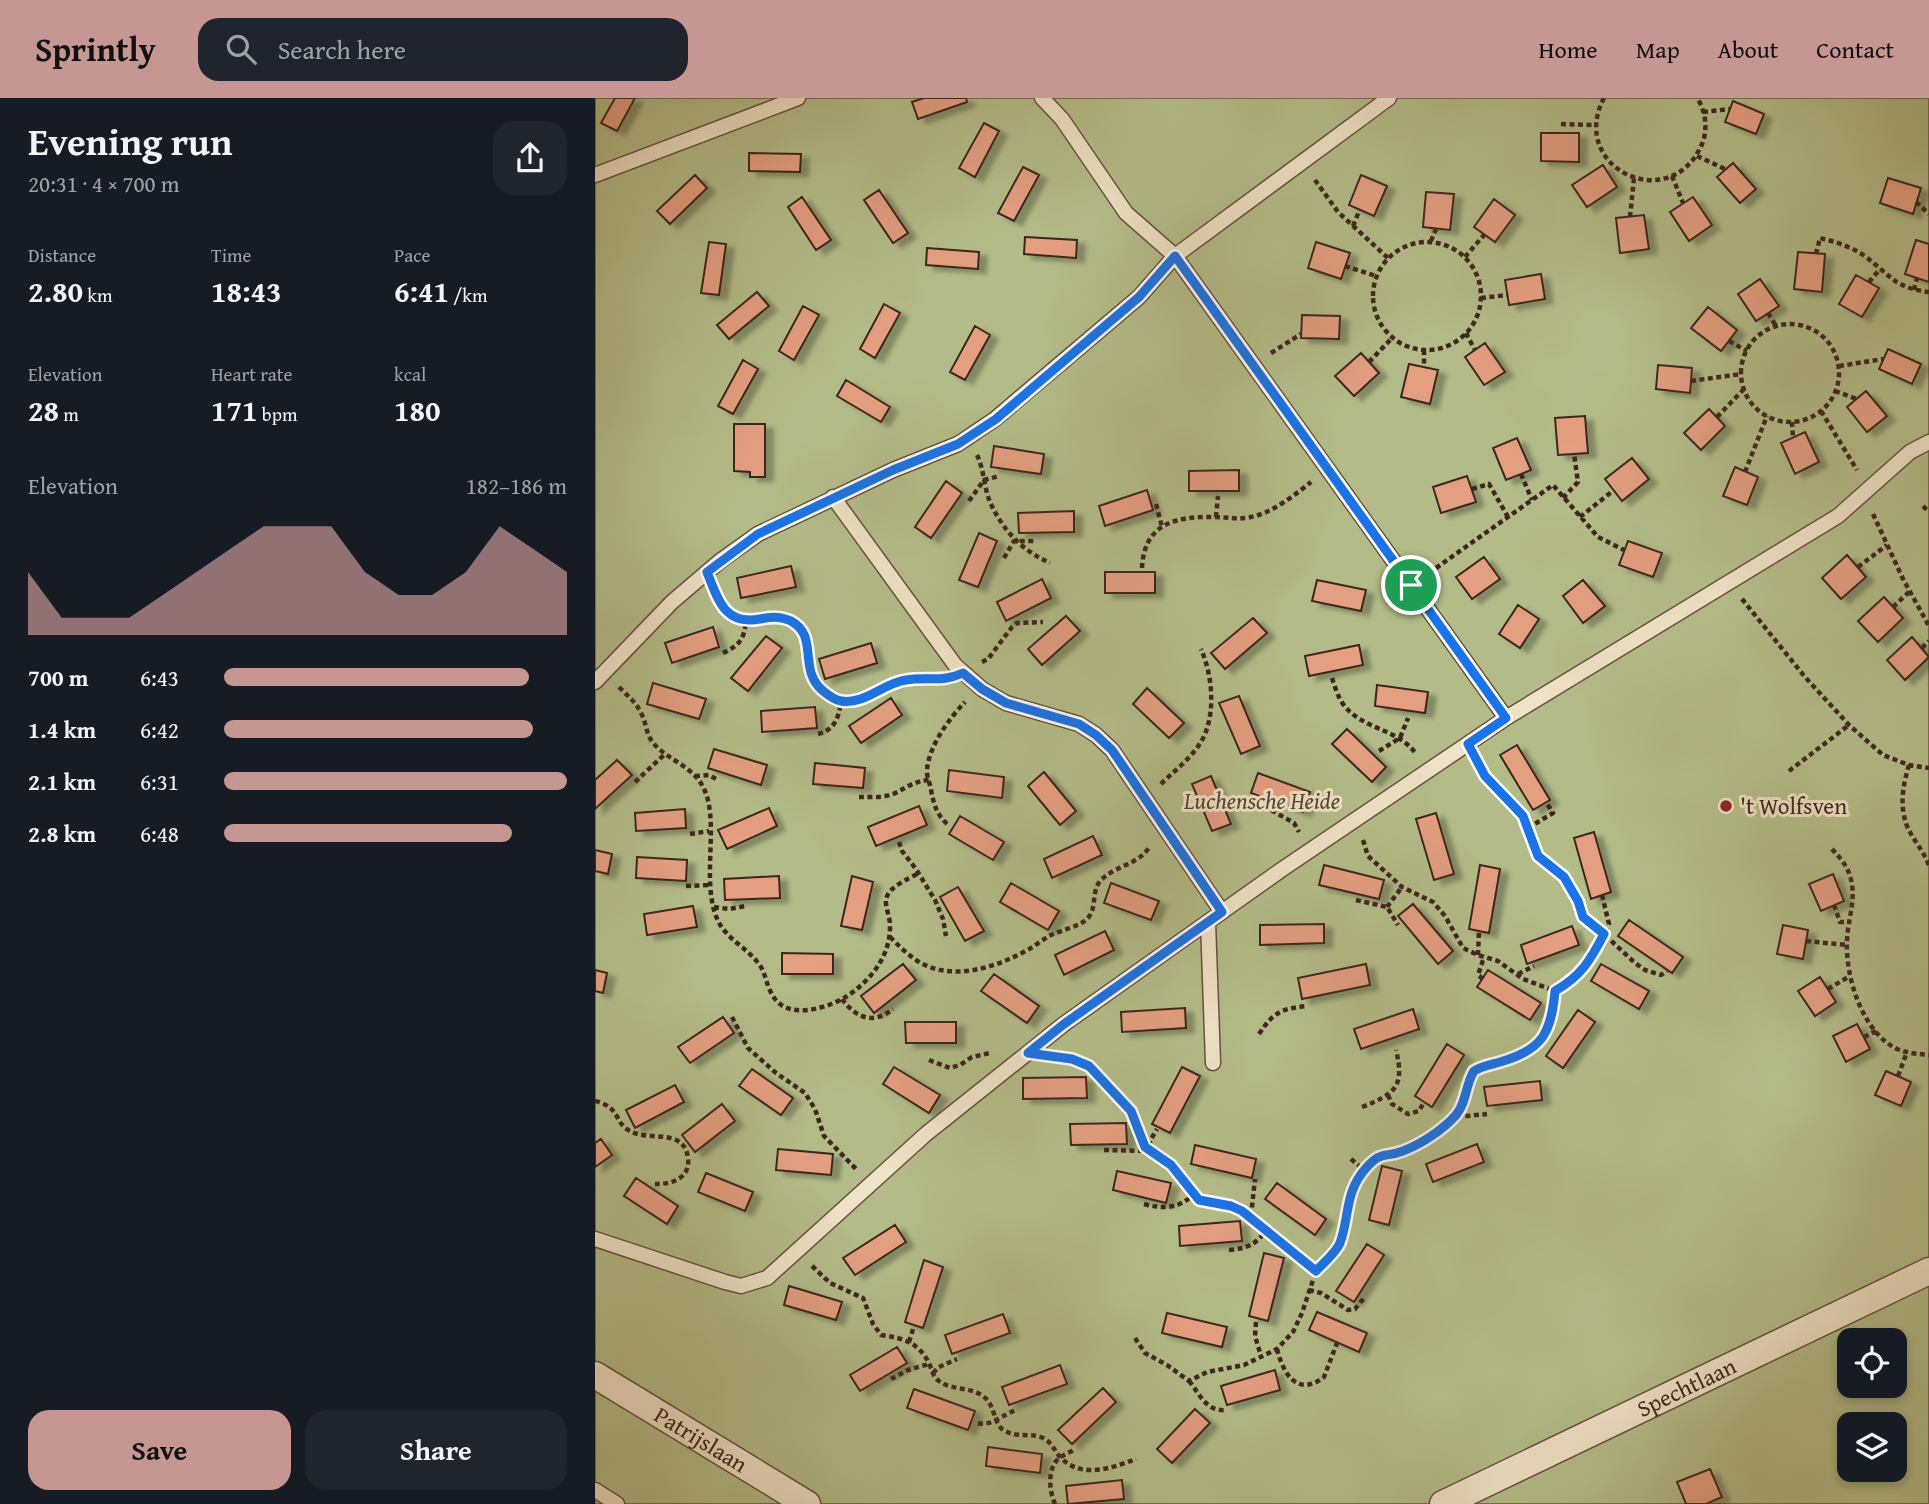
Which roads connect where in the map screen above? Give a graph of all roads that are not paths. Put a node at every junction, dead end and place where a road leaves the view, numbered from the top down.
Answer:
1 (799, 98) edge
2 (1042, 98) edge
3 (1389, 98) edge
4 (595, 175) edge
5 (1175, 256) junction
6 (1929, 442) edge
7 (833, 497) junction
8 (599, 678) edge
9 (1506, 718) junction
10 (1222, 912) junction
11 (1208, 922) junction
12 (1213, 1063) dead end
13 (595, 1239) edge
14 (1929, 1271) edge
15 (595, 1376) edge
16 (595, 1490) edge
17 (797, 1502) edge
18 (617, 1504) edge
19 (1443, 1504) edge

1 - 4 lane
2 - 5 lane
3 - 5 lane
5 - 7 lane
5 - 9 lane
6 - 9 lane
7 - 8 lane
7 - 10 lane
9 - 10 lane
10 - 11 lane
11 - 12 lane
11 - 13 lane
14 - 19 street, Spechtlaan
15 - 17 street, Patrijslaan
16 - 18 lane

